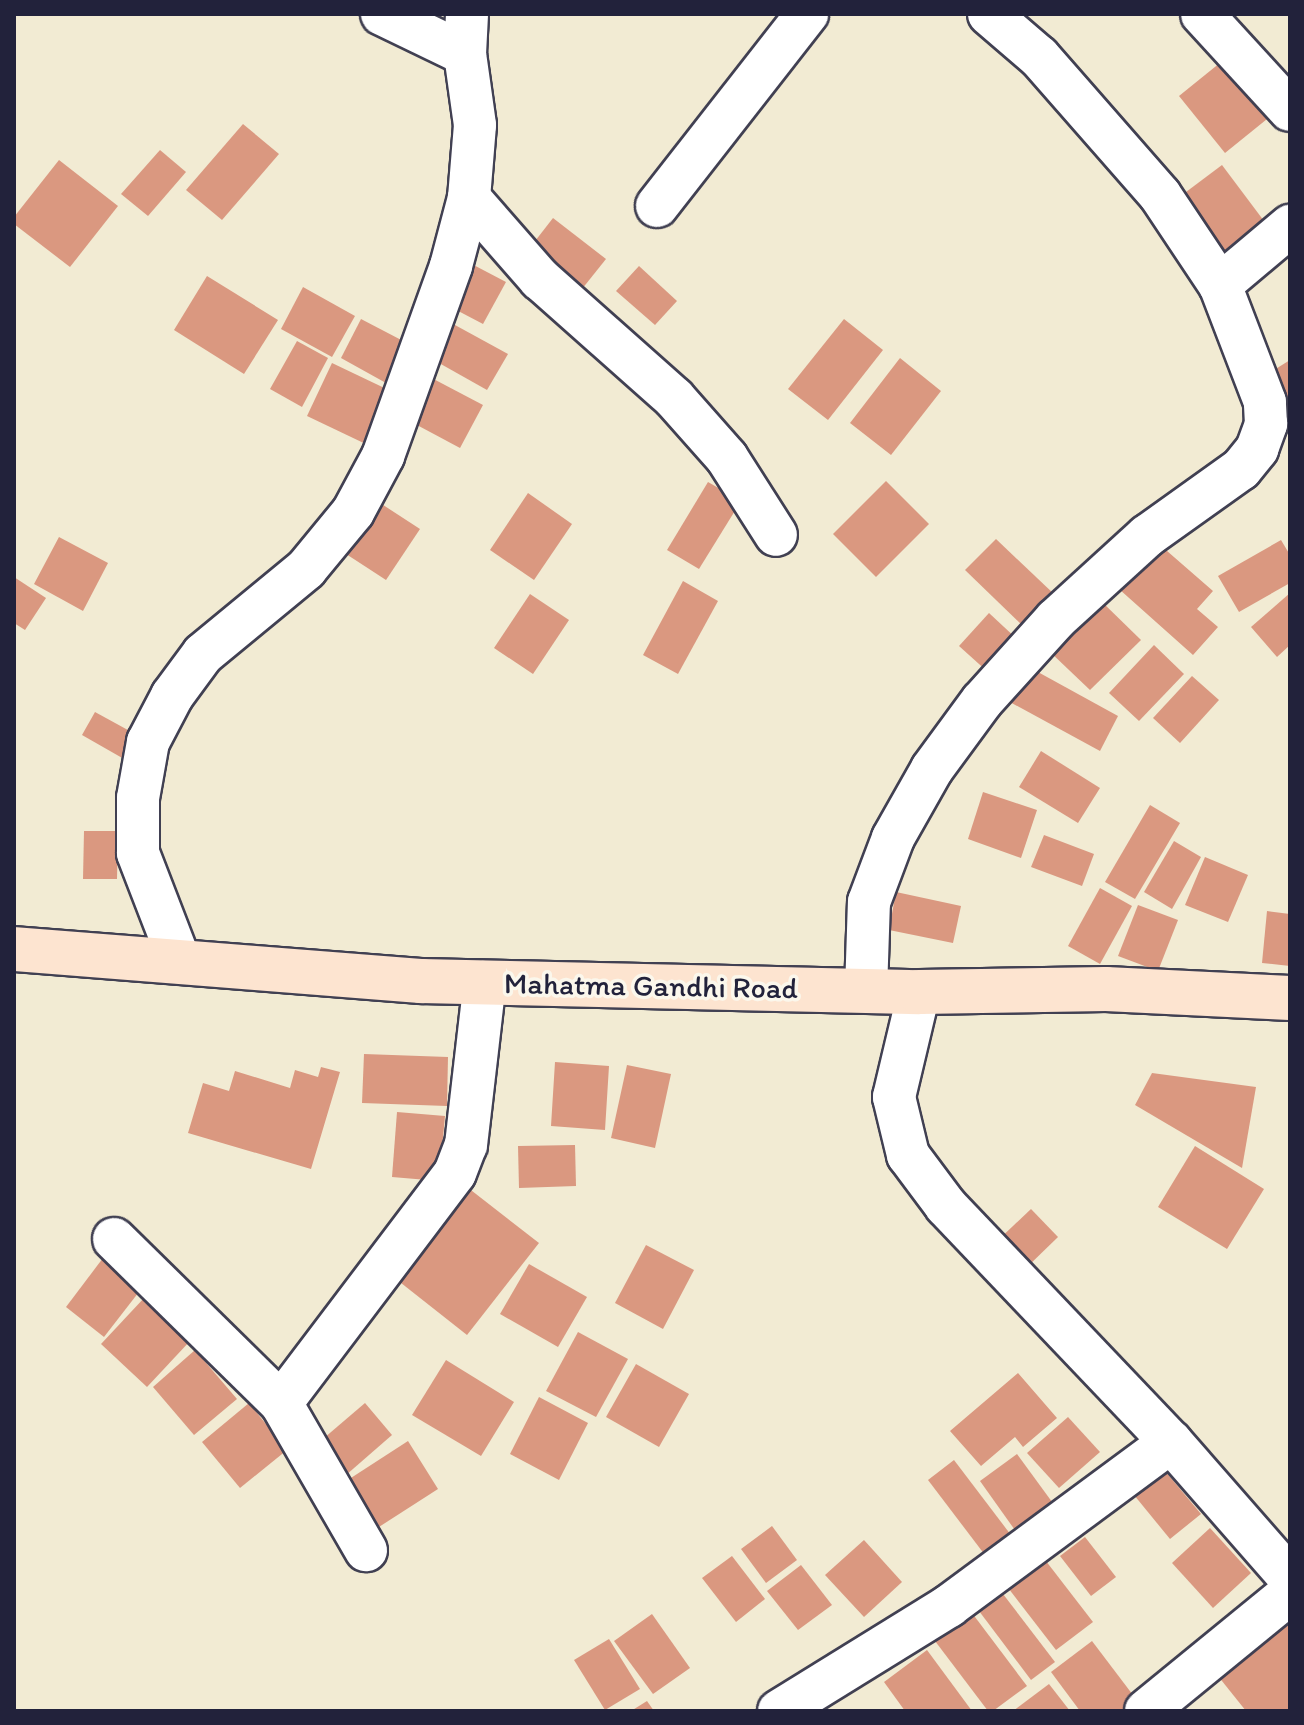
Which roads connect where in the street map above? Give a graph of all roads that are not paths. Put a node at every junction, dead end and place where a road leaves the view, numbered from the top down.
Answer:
1 (382, 14) edge
2 (807, 14) edge
3 (989, 14) edge
4 (1207, 15) edge
5 (466, 34) edge
6 (1290, 110) edge
7 (469, 198) junction
8 (657, 206) dead end
9 (1290, 226) edge
10 (1220, 285) junction
11 (776, 535) dead end
12 (14, 949) edge
13 (180, 962) junction
14 (485, 982) junction
15 (866, 991) junction
16 (919, 992) junction
17 (1290, 998) edge
18 (114, 1239) dead end
19 (281, 1403) junction
20 (1171, 1442) junction
21 (366, 1550) dead end
22 (1290, 1578) edge
23 (1290, 1593) edge
24 (779, 1711) edge
25 (1146, 1711) edge

1 - 5 street
2 - 8 street
3 - 10 street
4 - 6 street
5 - 7 street
7 - 11 street
7 - 13 street
9 - 10 street
10 - 15 street
12 - 13 main road, Mahatma Gandhi Road
13 - 14 main road, Mahatma Gandhi Road
14 - 15 main road, Mahatma Gandhi Road
14 - 19 street
15 - 16 main road, Mahatma Gandhi Road
16 - 17 main road, Mahatma Gandhi Road
16 - 20 street
18 - 19 street
19 - 21 street
20 - 22 street
20 - 24 street
23 - 25 street

